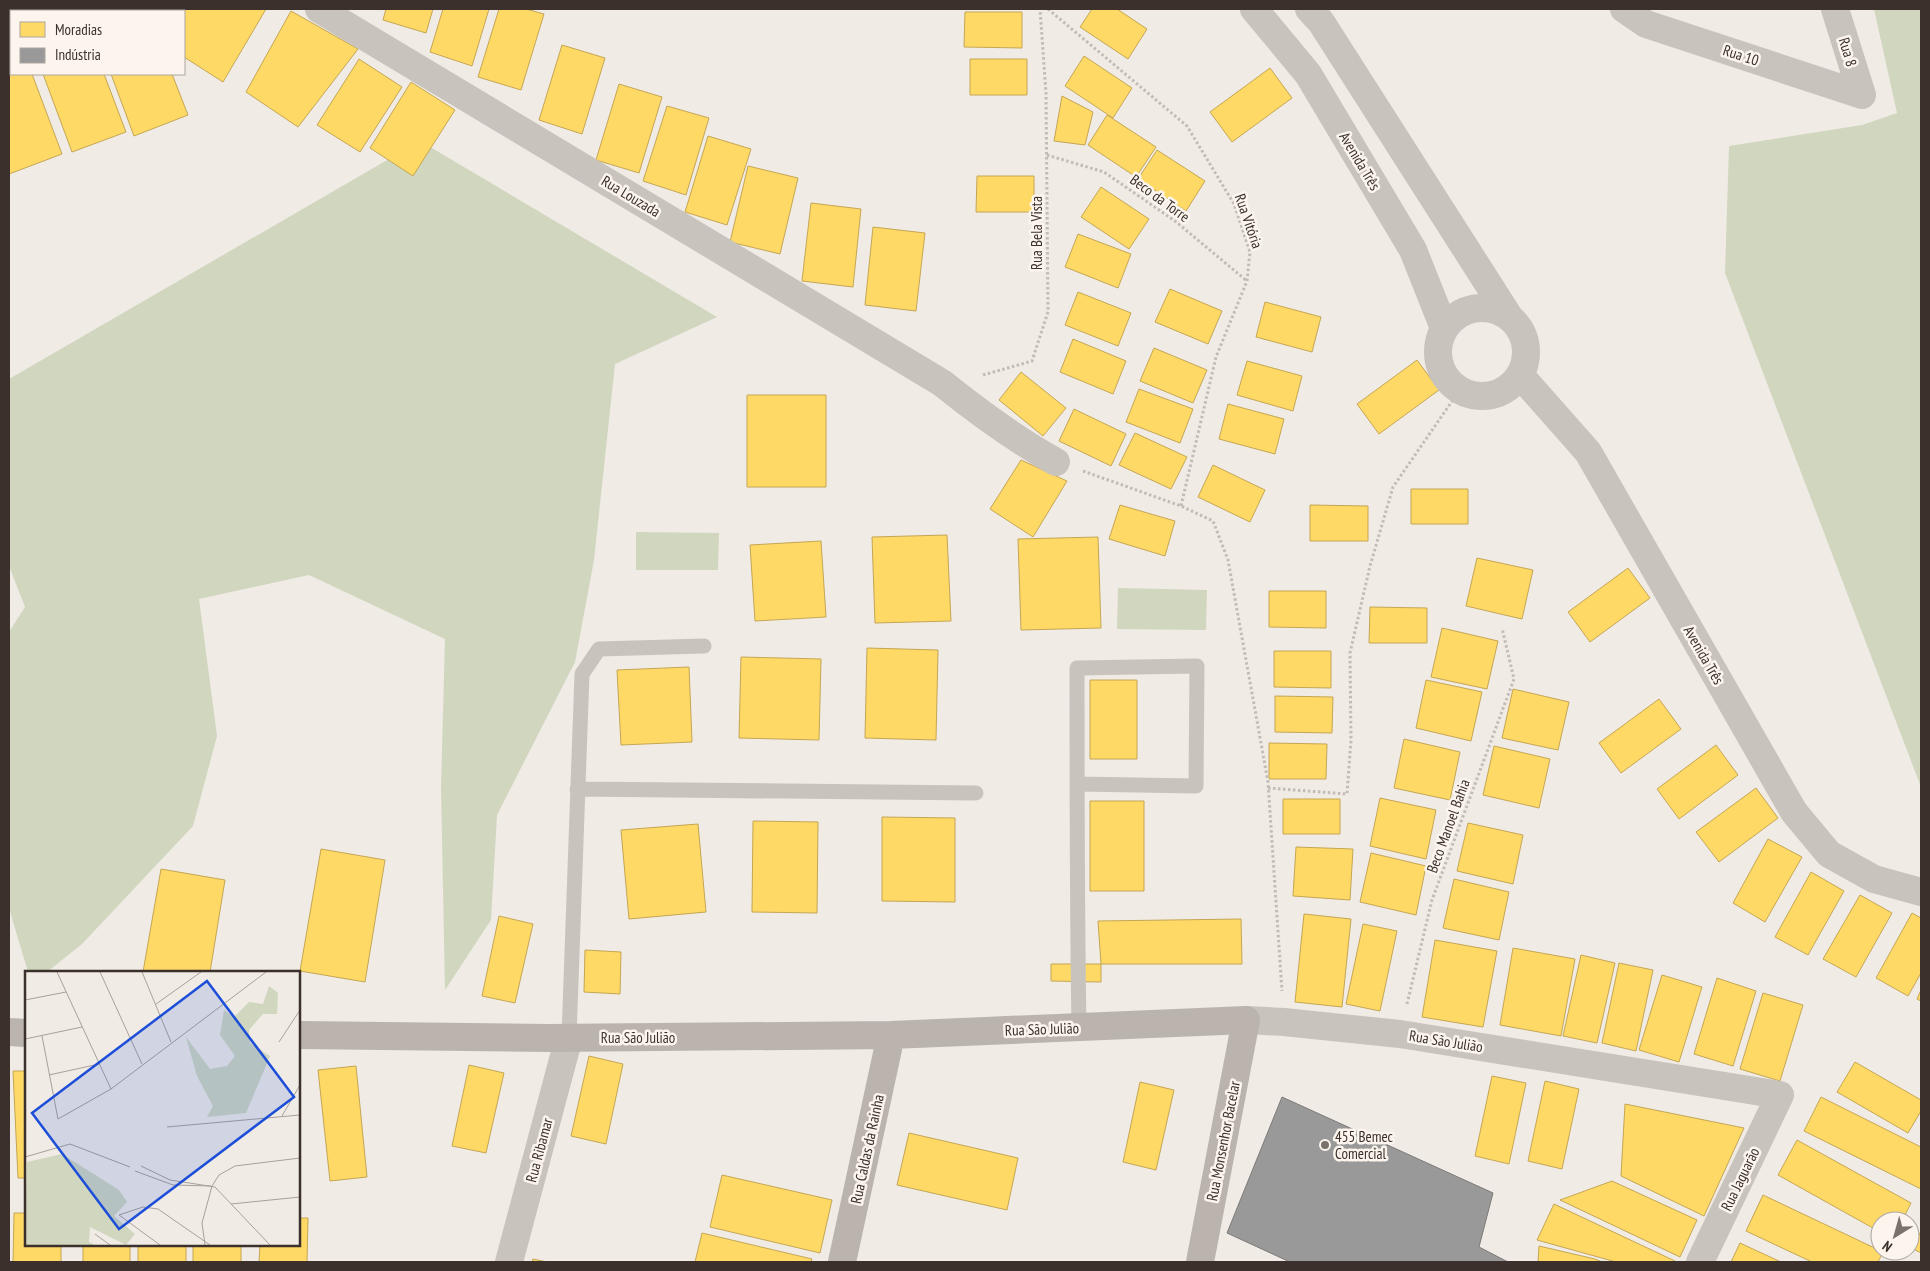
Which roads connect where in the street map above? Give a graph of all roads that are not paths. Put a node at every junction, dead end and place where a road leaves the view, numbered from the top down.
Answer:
1 (319, 9) edge
2 (1254, 9) edge
3 (1309, 9) edge
4 (1624, 9) edge
5 (1835, 9) edge
6 (1862, 95) joint
7 (1510, 318) junction
8 (1444, 328) junction
9 (1520, 375) junction
10 (1056, 462) road end
11 (704, 646) dead end
12 (1077, 784) junction
13 (577, 789) junction
14 (976, 793) dead end
15 (1921, 892) edge
16 (1246, 1020) junction
17 (1079, 1028) junction
18 (9, 1032) edge
19 (25, 1032) edge
20 (300, 1035) edge
21 (891, 1035) junction
22 (569, 1037) junction
23 (1780, 1095) joint
24 (509, 1262) edge
25 (842, 1262) edge
26 (1200, 1262) edge
27 (1700, 1262) edge

1 - 10 street, Rua Louzada
2 - 8 street, Avenida Três
3 - 7 street
4 - 6 street, Rua 10
5 - 6 street, Rua 8
7 - 8 street
7 - 9 street
8 - 9 street
9 - 15 street, Avenida Três
11 - 13 lane
12 - 12 lane
12 - 17 lane
13 - 14 lane
13 - 22 lane
16 - 17 street, Rua São Julião
16 - 23 street, Rua São Julião
16 - 26 street, Rua Monsenhor Bacelar
17 - 21 street, Rua São Julião
18 - 19 street
20 - 22 street, Rua São Julião
21 - 22 street, Rua São Julião
21 - 25 street, Rua Caldas da Rainha
22 - 24 street, Rua Ribamar
23 - 27 street, Rua Jaguarão

